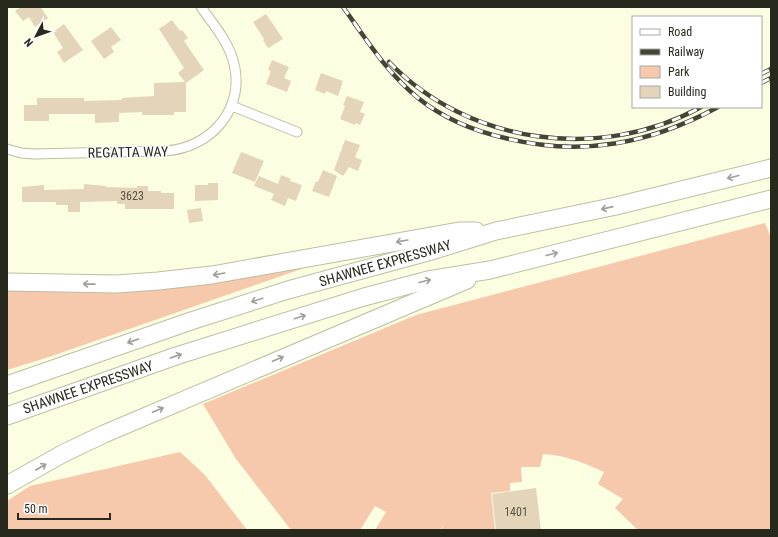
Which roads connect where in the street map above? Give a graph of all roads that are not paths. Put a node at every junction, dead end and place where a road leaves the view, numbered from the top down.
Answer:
1 (201, 7) edge
2 (232, 106) junction
3 (297, 132) dead end
4 (7, 149) edge
5 (771, 168) edge
6 (771, 199) edge
7 (496, 231) junction
8 (490, 270) junction
9 (7, 282) edge
10 (7, 385) edge
11 (7, 416) edge
12 (7, 485) edge

1 - 2 street
2 - 3 street
2 - 4 street, REGATTA WAY
5 -> 7 highway, SHAWNEE EXPRESSWAY
8 -> 6 highway, SHAWNEE EXPRESSWAY
7 -> 9 highway
7 -> 10 highway, SHAWNEE EXPRESSWAY
11 -> 8 highway, SHAWNEE EXPRESSWAY
12 -> 8 highway

